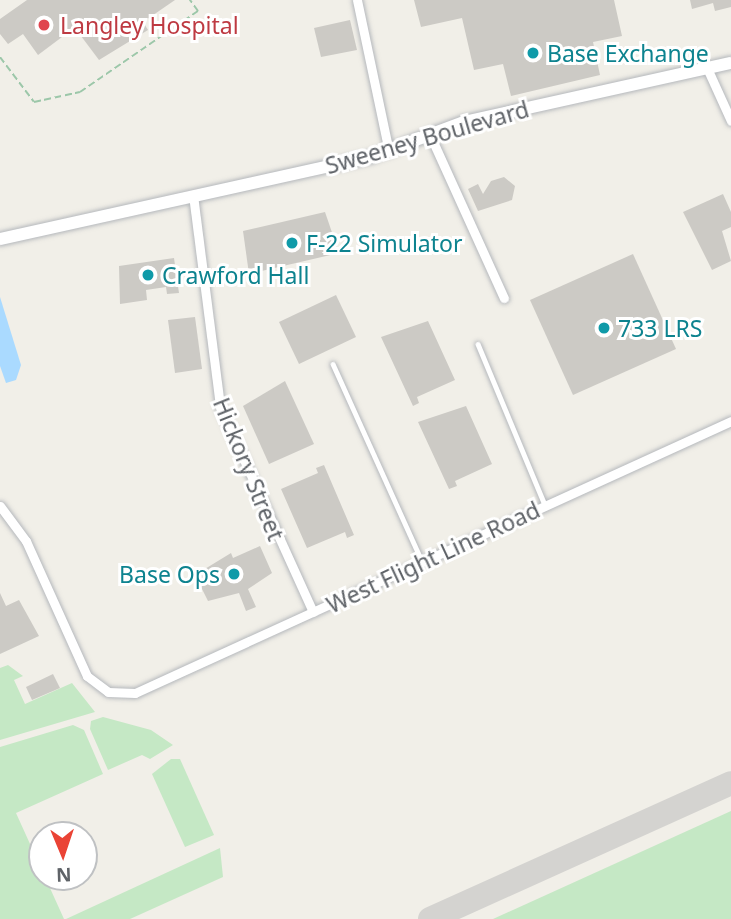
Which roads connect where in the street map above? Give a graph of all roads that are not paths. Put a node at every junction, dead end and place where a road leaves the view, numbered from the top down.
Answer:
1 (356, 0) edge
2 (731, 63) edge
3 (706, 68) junction
4 (731, 121) edge
5 (430, 135) junction
6 (389, 152) junction
7 (193, 195) junction
8 (0, 239) edge
9 (503, 299) dead end
10 (478, 344) dead end
11 (333, 364) dead end
12 (731, 421) edge
13 (0, 506) edge
14 (545, 506) junction
15 (422, 562) junction
16 (313, 612) junction

1 - 6 street
2 - 3 main road, Sweeney Boulevard
3 - 4 street
3 - 5 main road, Sweeney Boulevard
5 - 6 main road, Sweeney Boulevard
5 - 9 street
6 - 7 main road, Sweeney Boulevard
7 - 8 main road, Sweeney Boulevard
7 - 16 street, Hickory Street
10 - 14 lane
11 - 15 lane
12 - 14 street, West Flight Line Road
13 - 16 street, West Flight Line Road
14 - 15 street, West Flight Line Road
15 - 16 street, West Flight Line Road

